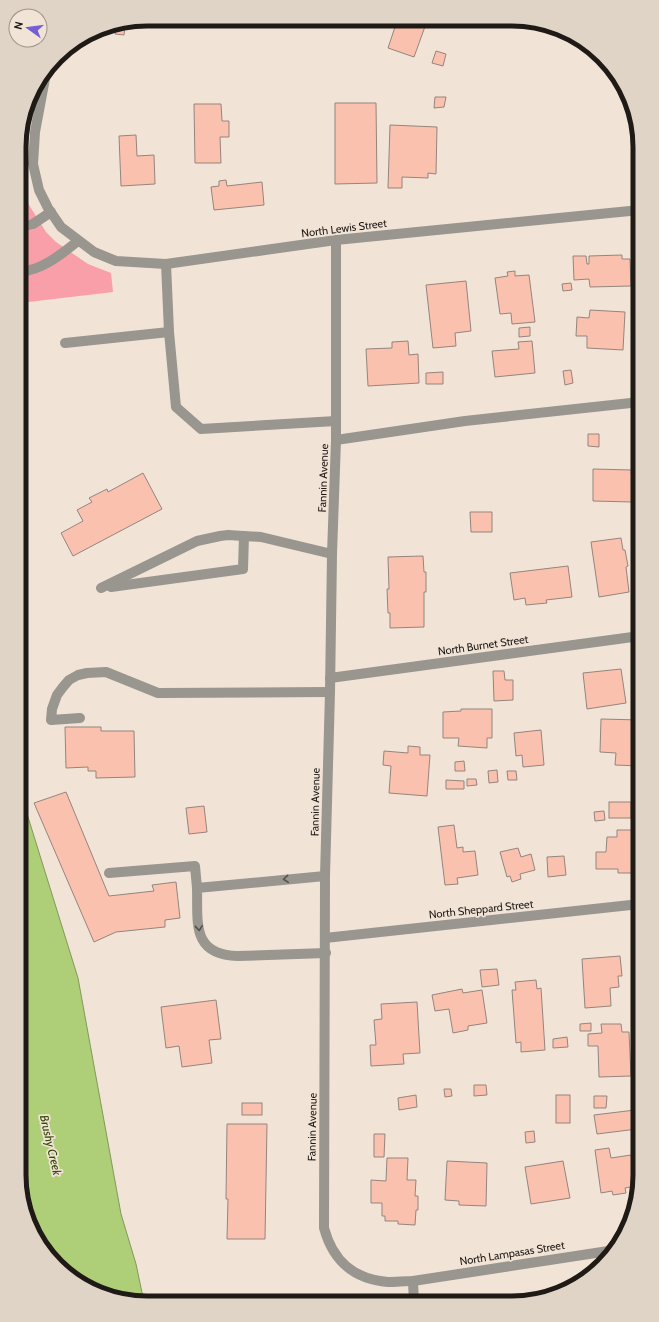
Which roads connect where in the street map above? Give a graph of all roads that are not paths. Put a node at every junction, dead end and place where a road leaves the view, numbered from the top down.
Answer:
1 (44, 84) edge
2 (633, 211) edge
3 (50, 212) junction
4 (26, 226) edge
5 (336, 240) junction
6 (78, 241) junction
7 (166, 264) junction
8 (26, 271) edge
9 (169, 332) junction
10 (65, 343) dead end
11 (633, 403) edge
12 (336, 421) junction
13 (336, 440) junction
14 (244, 536) junction
15 (332, 554) junction
16 (633, 637) edge
17 (330, 678) junction
18 (330, 692) junction
19 (80, 718) dead end
20 (109, 874) dead end
21 (325, 876) junction
22 (197, 888) junction
23 (633, 905) edge
24 (325, 938) junction
25 (326, 953) junction
26 (606, 1251) edge
27 (413, 1281) junction
28 (414, 1296) edge

1 - 3 street, North Lewis Street
2 - 5 street, North Lewis Street
3 - 4 street
3 - 6 street, North Lewis Street
5 - 7 street, North Lewis Street
5 - 12 street, Fannin Avenue
6 - 7 street, North Lewis Street
6 - 8 street
7 - 9 street
9 - 10 street
9 - 12 street
11 - 13 street
12 - 13 street, Fannin Avenue
13 - 15 street, Fannin Avenue
14 - 14 street
14 - 15 street
15 - 17 street, Fannin Avenue
16 - 17 street, North Burnet Street
17 - 18 street, Fannin Avenue
18 - 19 street
18 - 21 street, Fannin Avenue
20 - 22 street
21 -> 22 street
21 - 24 street, Fannin Avenue
22 -> 25 street
23 - 24 street, North Sheppard Street
24 - 25 street, Fannin Avenue
25 - 27 street, Fannin Avenue
26 - 27 street, North Lampasas Street
27 - 28 street

